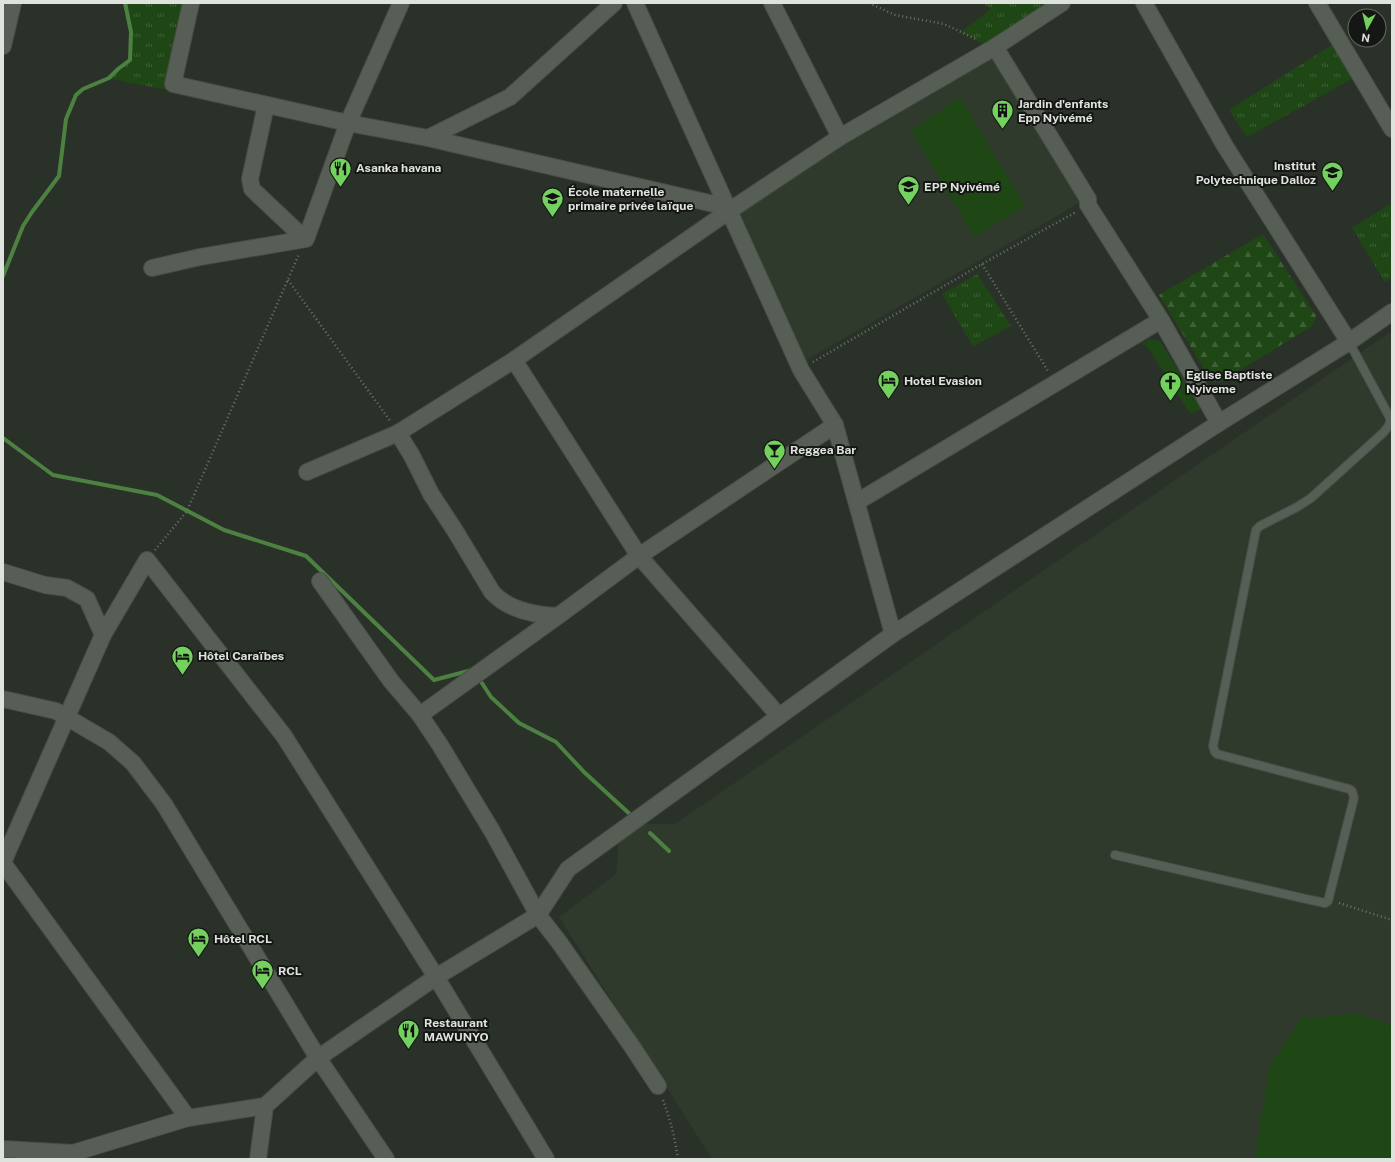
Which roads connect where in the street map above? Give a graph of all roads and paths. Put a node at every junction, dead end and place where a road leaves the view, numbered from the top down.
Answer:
1 (13, 3) edge
2 (191, 3) edge
3 (401, 3) edge
4 (614, 3) edge
5 (635, 3) edge
6 (772, 3) edge
7 (869, 3) edge
8 (1062, 3) edge
9 (1144, 3) edge
10 (1318, 3) edge
11 (3, 46) edge
12 (995, 47) junction
13 (266, 105) junction
14 (1392, 120) edge
15 (348, 123) junction
16 (1392, 129) edge
17 (840, 137) junction
18 (428, 138) junction
19 (1088, 205) junction
20 (728, 209) junction
21 (305, 239) junction
22 (982, 264) junction
23 (152, 268) dead end
24 (288, 279) junction
25 (1392, 312) edge
26 (1161, 320) junction
27 (1349, 342) junction
28 (514, 360) junction
29 (801, 370) junction
30 (1056, 384) junction
31 (1219, 423) junction
32 (836, 424) junction
33 (398, 433) junction
34 (308, 472) dead end
35 (857, 502) junction
36 (639, 556) junction
37 (147, 560) junction
38 (3, 572) edge
39 (320, 581) dead end
40 (558, 616) junction
41 (893, 634) junction
42 (103, 635) junction
43 (3, 699) edge
44 (420, 716) junction
45 (779, 716) junction
46 (67, 718) junction
47 (1116, 855) dead end
48 (3, 862) edge
49 (1329, 900) junction
50 (538, 915) junction
51 (1392, 920) edge
52 (436, 977) junction
53 (318, 1058) junction
54 (658, 1086) joint
55 (265, 1106) junction
56 (188, 1118) junction
57 (3, 1149) edge
58 (258, 1159) edge
59 (386, 1159) edge
60 (546, 1159) edge
61 (678, 1159) edge

1 - 11 street
2 - 13 street
3 - 15 street
4 - 18 street
5 - 20 street
6 - 17 street
7 - 12 path
8 - 12 street
9 - 27 street
10 - 14 street
10 - 16 street
12 - 17 street
12 - 19 street
13 - 15 street
13 - 21 street
15 - 18 street
15 - 21 street
17 - 20 street
18 - 20 street
19 - 22 path
19 - 26 street
20 - 28 street
20 - 29 street
21 - 23 street
21 - 24 path
22 - 29 path
22 - 30 path
24 - 33 path
24 - 37 path
25 - 27 street
26 - 30 street
26 - 31 street
27 - 31 street
27 - 49 lane
28 - 33 street
28 - 36 street
29 - 32 street
30 - 35 street
31 - 41 street
32 - 35 street
32 - 36 street
33 - 34 street
33 - 40 street
35 - 41 street
36 - 40 street
36 - 45 street
37 - 42 street
37 - 52 street
38 - 42 street
39 - 44 street
40 - 44 street
41 - 45 street
42 - 46 street
43 - 46 street
44 - 50 street
45 - 50 street
46 - 48 street
46 - 53 street
47 - 49 lane
48 - 56 street
49 - 51 path
50 - 52 street
50 - 54 street
52 - 53 street
52 - 60 street
53 - 55 street
53 - 59 street
54 - 61 path
55 - 56 street
55 - 58 street
56 - 57 street

